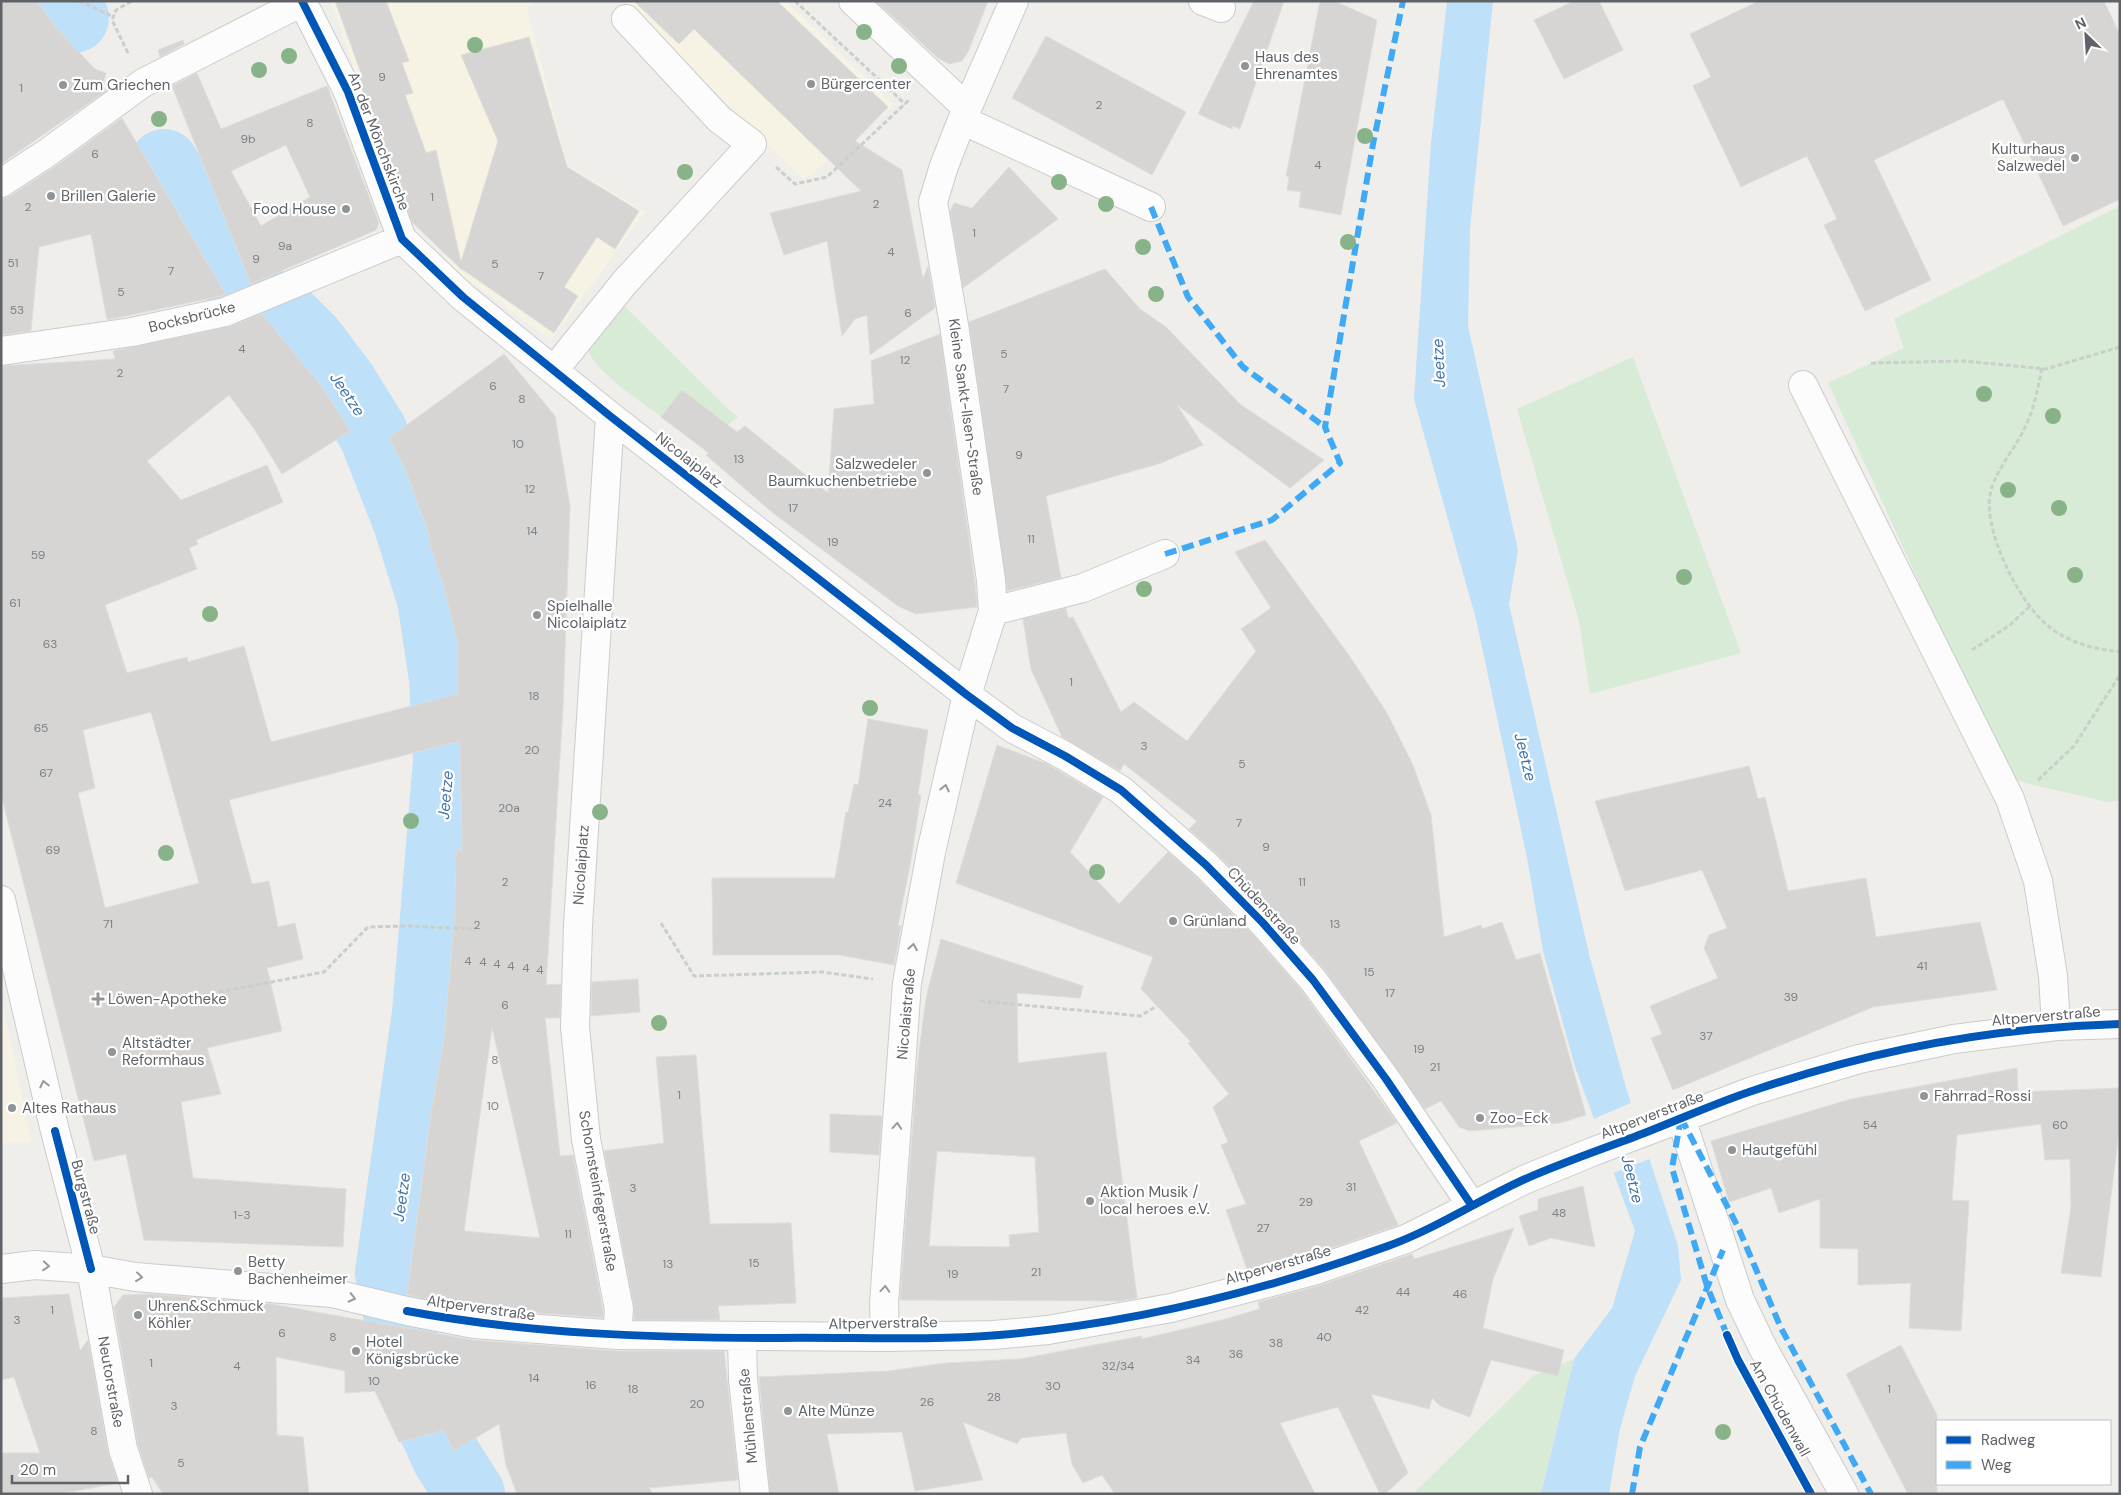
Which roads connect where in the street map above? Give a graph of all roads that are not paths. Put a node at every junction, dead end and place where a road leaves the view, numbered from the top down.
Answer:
1 (853, 1) edge
2 (1014, 1) edge
3 (302, 2) edge
4 (626, 19) dead end
5 (964, 114) junction
6 (1, 183) edge
7 (1151, 206) dead end
8 (402, 239) junction
9 (1, 351) edge
10 (554, 370) junction
11 (1803, 385) dead end
12 (610, 416) junction
13 (1165, 554) dead end
14 (993, 611) junction
15 (967, 695) junction
16 (1, 900) edge
17 (578, 926) joint
18 (2120, 1024) edge
19 (2056, 1026) junction
20 (1681, 1118) junction
21 (1472, 1206) junction
22 (1, 1269) edge
23 (91, 1269) junction
24 (617, 1336) junction
25 (885, 1337) junction
26 (742, 1338) junction
27 (136, 1493) edge
28 (755, 1494) edge
29 (1844, 1494) edge

1 - 5 street
2 - 5 street, Kleine Sankt-Ilsen-Straße
3 - 6 street, An der Mönchskirche
3 - 8 street, An der Mönchskirche
4 - 10 street
5 - 7 street
5 - 14 street, Kleine Sankt-Ilsen-Straße
8 - 9 street, Bocksbrücke
8 - 10 street, Nicolaiplatz
10 - 12 street, Nicolaiplatz
11 - 19 street
12 - 15 street, Nicolaiplatz
12 - 17 street, Nicolaiplatz
13 - 14 street
14 - 15 street, Kleine Sankt-Ilsen-Straße
15 - 21 street, Chüdenstraße
25 -> 15 street, Nicolaistraße
23 -> 16 street, Burgstraße
17 - 24 street, Schornsteinfegerstraße
18 - 19 street, Altperverstraße
19 - 20 street, Altperverstraße
20 - 21 street, Altperverstraße
20 - 29 street, Am Chüdenwall
21 - 25 street, Altperverstraße
22 -> 23 street, Altperverstraße
23 -> 24 street, Altperverstraße
23 - 27 street, Neutorstraße
24 - 26 street, Altperverstraße
25 - 26 street, Altperverstraße
26 - 28 street, Mühlenstraße

